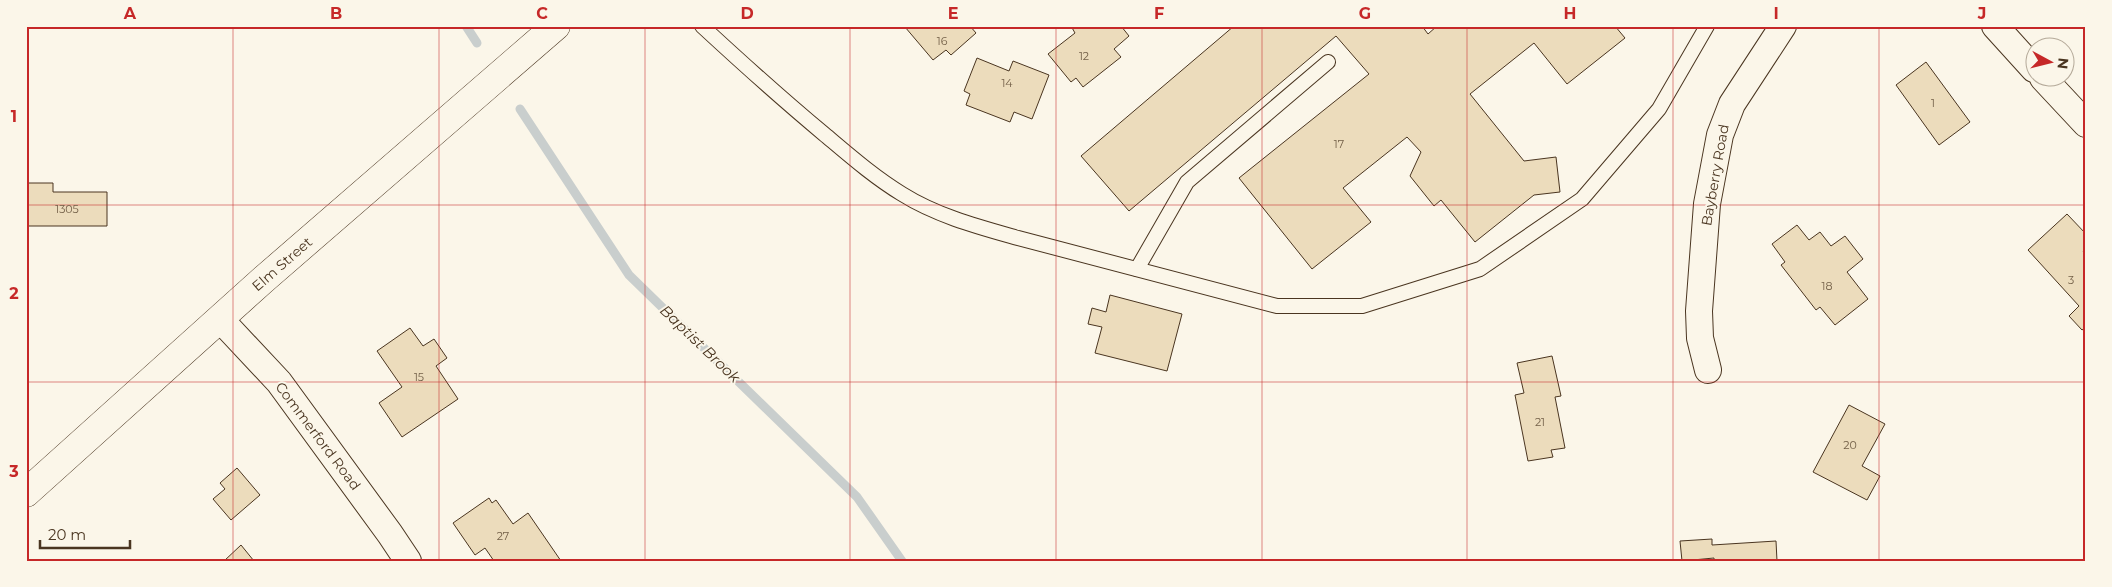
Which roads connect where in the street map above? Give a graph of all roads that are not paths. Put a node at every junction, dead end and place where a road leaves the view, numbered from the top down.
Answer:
1 (702, 26) edge
2 (1707, 26) edge
3 (1783, 26) edge
4 (1995, 26) edge
5 (548, 33) edge
6 (2024, 58) edge
7 (1328, 62) dead end
8 (2052, 88) edge
9 (2086, 124) edge
10 (1137, 270) junction
11 (220, 318) junction
12 (1708, 370) dead end
13 (26, 493) edge
14 (408, 561) edge

1 - 10 lane
2 - 10 lane
3 - 12 street, Bayberry Road
4 - 6 street
5 - 11 main road, Elm Street
7 - 10 lane
8 - 9 street
11 - 13 main road, Elm Street
11 - 14 street, Commerford Road

